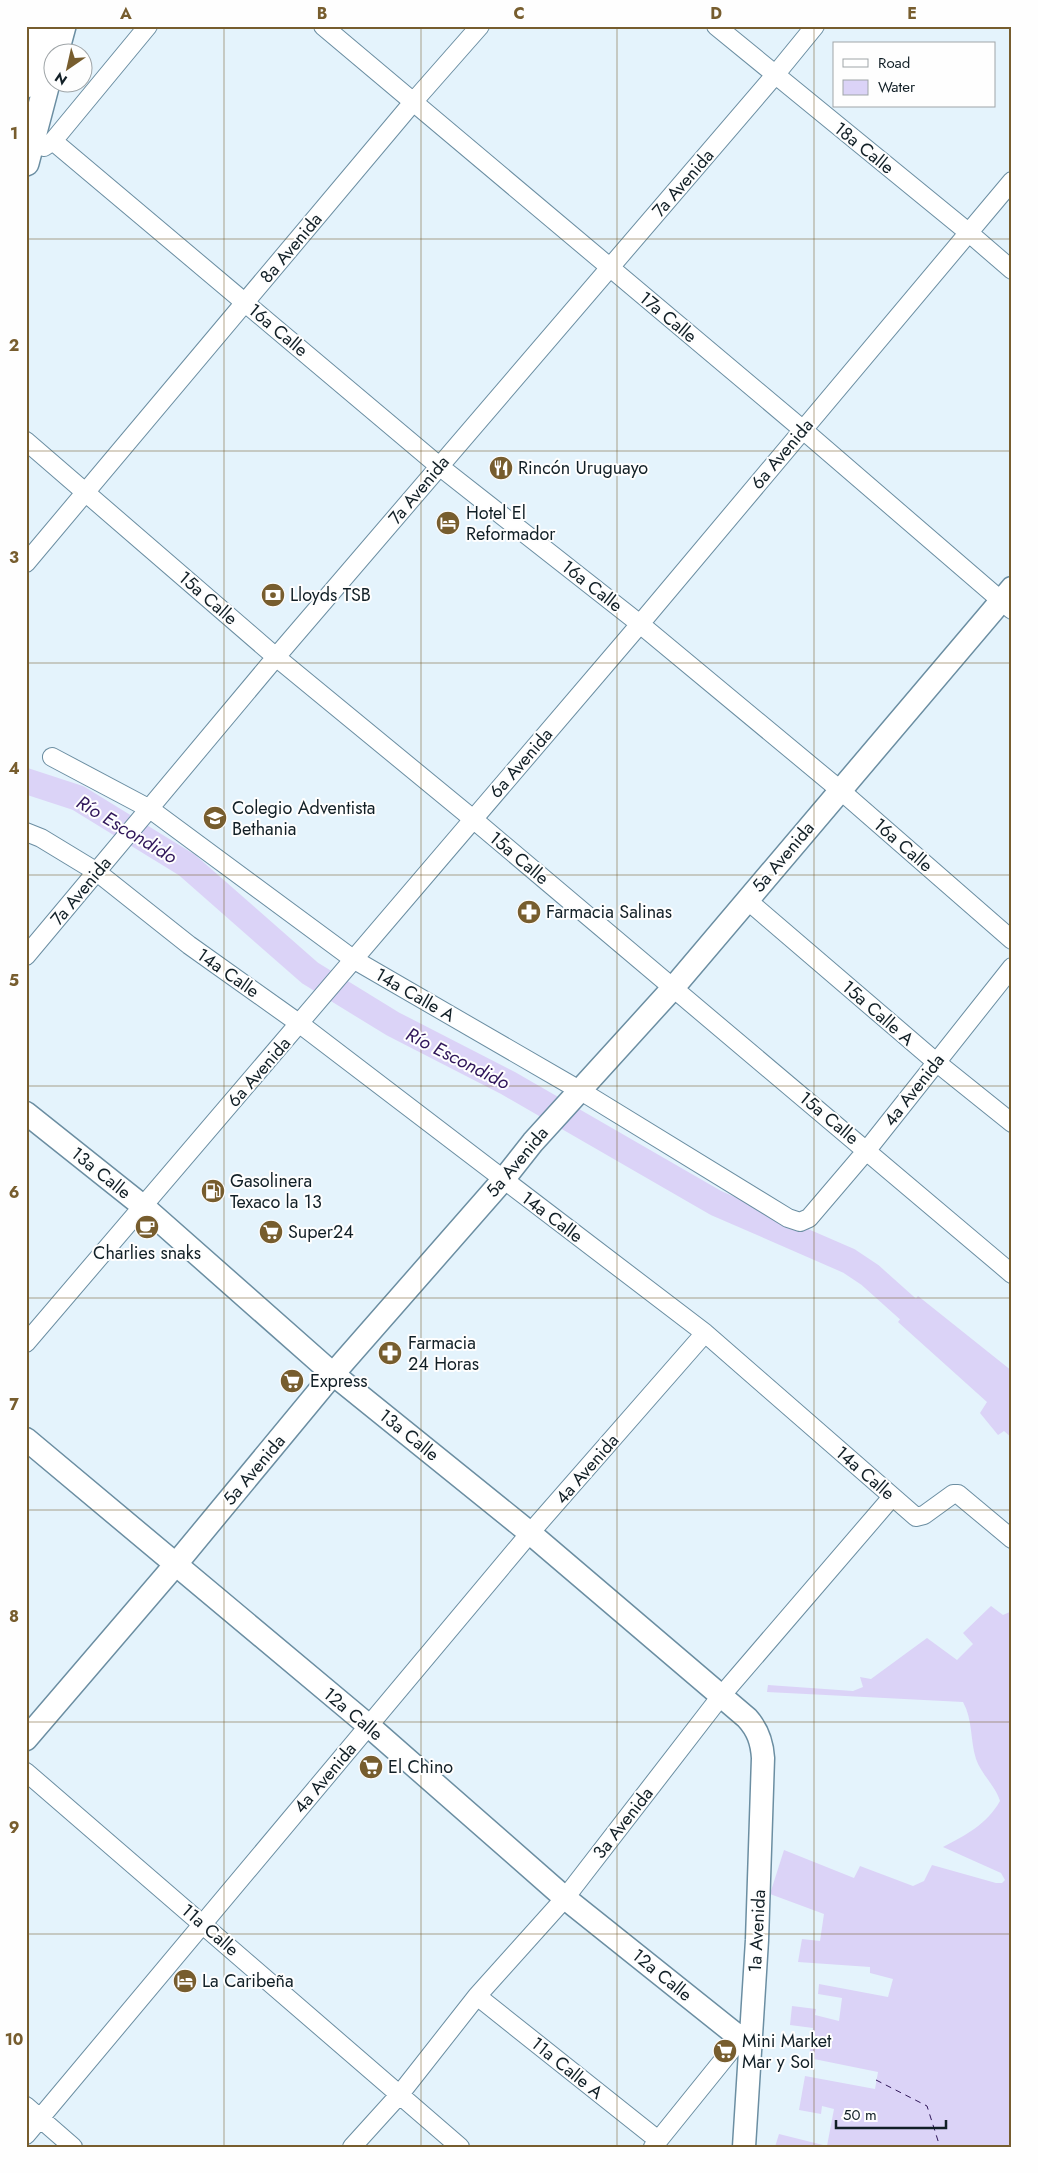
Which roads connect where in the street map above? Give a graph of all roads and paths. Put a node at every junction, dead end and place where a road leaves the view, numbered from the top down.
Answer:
1 (42, 26) edge
2 (63, 26) edge
3 (148, 26) edge
4 (323, 26) edge
5 (480, 26) edge
6 (716, 26) edge
7 (815, 26) edge
8 (59, 42) edge
9 (775, 75) junction
10 (26, 85) edge
11 (45, 92) edge
12 (414, 101) junction
13 (53, 141) junction
14 (27, 160) edge
15 (1012, 180) edge
16 (968, 232) junction
17 (610, 268) junction
18 (1012, 270) edge
19 (245, 302) junction
20 (802, 429) junction
21 (26, 441) edge
22 (439, 466) junction
23 (86, 492) junction
24 (26, 562) edge
25 (1008, 599) edge
26 (640, 624) junction
27 (276, 657) junction
28 (52, 757) dead end
29 (840, 790) junction
30 (146, 814) junction
31 (473, 819) junction
32 (26, 832) edge
33 (97, 872) junction
34 (747, 900) junction
35 (1012, 940) edge
36 (26, 956) edge
37 (352, 961) junction
38 (1012, 967) edge
39 (673, 988) junction
40 (304, 1019) junction
41 (936, 1062) junction
42 (575, 1097) junction
43 (26, 1113) edge
44 (1012, 1123) edge
45 (867, 1150) junction
46 (503, 1180) junction
47 (144, 1207) junction
48 (788, 1218) joint
49 (1012, 1274) edge
50 (705, 1333) junction
51 (26, 1343) edge
52 (333, 1374) junction
53 (26, 1439) edge
54 (892, 1497) junction
55 (530, 1534) junction
56 (1012, 1539) edge
57 (176, 1564) junction
58 (722, 1696) junction
59 (747, 1718) joint
60 (368, 1726) junction
61 (26, 1739) edge
62 (26, 1772) edge
63 (565, 1898) junction
64 (203, 1924) junction
65 (477, 1996) junction
66 (745, 2042) junction
67 (400, 2094) junction
68 (26, 2106) edge
69 (40, 2118) junction
70 (26, 2135) edge
71 (656, 2143) edge
72 (73, 2147) edge
73 (352, 2147) edge
74 (460, 2147) edge
75 (744, 2147) edge

1 - 10 main road
2 - 8 main road
3 - 13 street
4 - 12 street, 17a Calle
5 - 12 street, 8a Avenida
6 - 9 street, 18a Calle
7 - 9 street, 7a Avenida
9 - 16 street, 18a Calle
9 - 17 street, 7a Avenida
11 - 14 main road
12 - 17 street, 17a Calle
12 - 19 street, 8a Avenida
13 - 14 street
13 - 19 street, 16a Calle
15 - 16 street, 6a Avenida
16 - 18 street, 18a Calle
16 - 20 street, 6a Avenida
17 - 20 street, 17a Calle
17 - 22 street, 7a Avenida
19 - 22 street, 16a Calle
19 - 23 street, 8a Avenida
20 - 25 street, 17a Calle
20 - 26 street, 6a Avenida
21 - 23 street, 15a Calle
22 - 26 street, 16a Calle
22 - 27 street, 7a Avenida
23 - 24 street, 8a Avenida
23 - 27 street, 15a Calle
25 - 29 street, 5a Avenida
26 - 29 street, 16a Calle
26 - 31 street, 6a Avenida
27 - 30 street, 7a Avenida
27 - 31 street, 15a Calle
28 - 30 street, 14a Calle A
29 - 34 street, 5a Avenida
29 - 35 street, 16a Calle
30 - 33 street, 7a Avenida
30 - 37 street, 14a Calle A
31 - 37 street, 6a Avenida
31 - 39 street, 15a Calle
32 - 33 street, 14a Calle
33 - 36 street, 7a Avenida
33 - 40 street, 14a Calle
34 - 39 street, 5a Avenida
34 - 41 street, 15a Calle A
37 - 40 street, 6a Avenida
37 - 42 street, 14a Calle A
38 - 41 street, 4a Avenida
39 - 42 street, 5a Avenida
39 - 45 street, 15a Calle
40 - 46 street, 14a Calle
40 - 47 street, 6a Avenida
41 - 44 street, 15a Calle A
41 - 45 street, 4a Avenida
42 - 46 street, 5a Avenida
42 - 48 street, 14a Calle A
43 - 47 street, 13a Calle
45 - 48 street, 4a Avenida
45 - 49 street, 15a Calle
46 - 50 street, 14a Calle
46 - 52 street, 5a Avenida
47 - 51 street, 6a Avenida
47 - 52 street, 13a Calle
50 - 54 street, 14a Calle
50 - 55 street, 4a Avenida
52 - 55 street, 13a Calle
52 - 57 street, 5a Avenida
53 - 57 street, 12a Calle
54 - 56 street, 14a Calle
54 - 58 street, 3a Avenida
55 - 58 street, 13a Calle
55 - 60 street, 4a Avenida
57 - 60 street, 12a Calle
57 - 61 street, 5a Avenida
58 - 59 street, 13a Calle
58 - 63 street, 3a Avenida
59 - 66 street, 1a Avenida
60 - 63 street, 12a Calle
60 - 64 street, 4a Avenida
62 - 64 street, 11a Calle
63 - 65 street, 3a Avenida
63 - 66 street, 12a Calle
64 - 67 street, 11a Calle
64 - 69 street, 4a Avenida
65 - 67 street, 3a Avenida
65 - 71 street, 11a Calle A
66 - 71 street
66 - 75 street, 1a Avenida
67 - 73 street, 3a Avenida
67 - 74 street, 11a Calle
68 - 69 street
69 - 70 street, 4a Avenida
69 - 72 street

